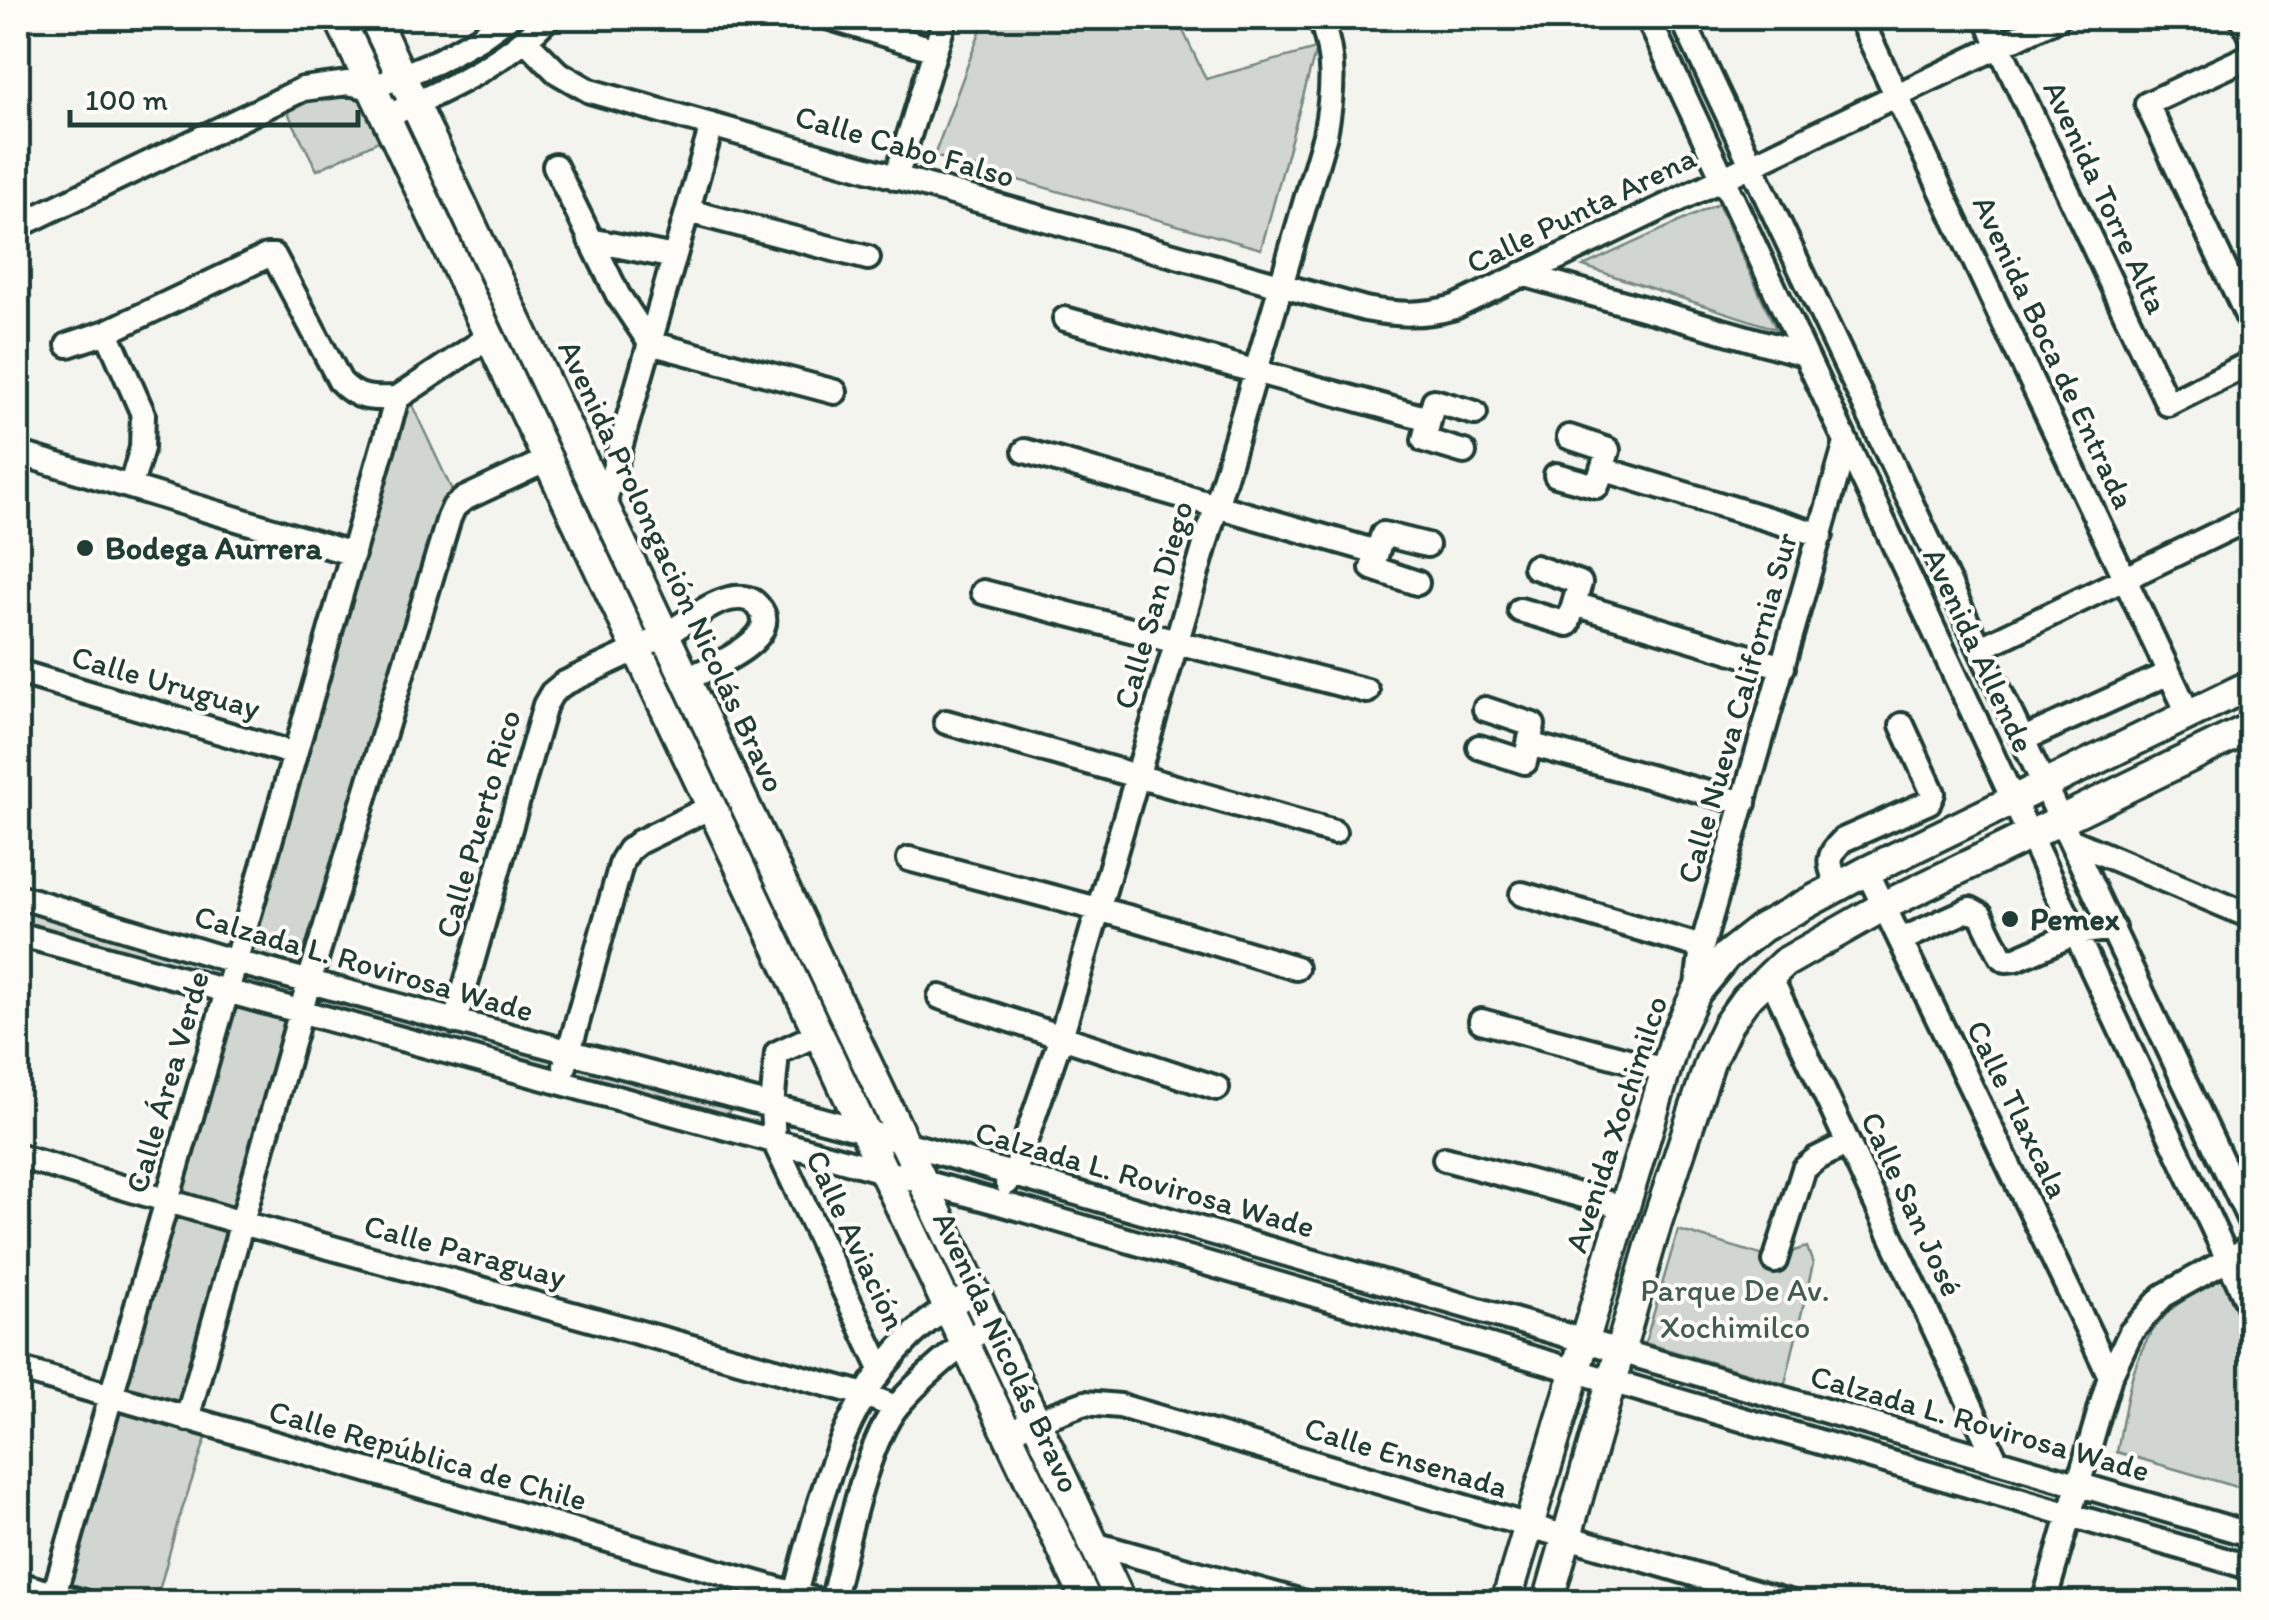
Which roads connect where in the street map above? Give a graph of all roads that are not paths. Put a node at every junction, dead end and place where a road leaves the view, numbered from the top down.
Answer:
1 (339, 18) edge
2 (374, 18) edge
3 (507, 18) edge
4 (548, 18) edge
5 (830, 18) edge
6 (945, 18) edge
7 (1320, 18) edge
8 (1648, 18) edge
9 (1682, 18) edge
10 (1860, 18) edge
11 (1986, 18) edge
12 (2058, 18) edge
13 (2242, 18) edge
14 (2252, 37) edge
15 (526, 41) junction
16 (1999, 45) junction
17 (935, 50) junction
18 (2252, 54) edge
19 (402, 76) junction
20 (372, 88) junction
21 (1896, 94) junction
22 (415, 104) junction
23 (386, 117) junction
24 (712, 126) junction
25 (1751, 164) junction
26 (556, 166) dead end
27 (896, 178) junction
28 (1722, 178) junction
29 (688, 211) junction
30 (18, 226) edge
31 (590, 240) junction
32 (674, 258) junction
33 (868, 258) dead end
34 (1522, 274) junction
35 (1281, 284) junction
36 (1065, 319) dead end
37 (2252, 326) edge
38 (107, 332) junction
39 (489, 337) junction
40 (650, 343) junction
41 (68, 345) dead end
42 (1804, 354) junction
43 (2252, 362) edge
44 (1255, 371) junction
45 (835, 392) dead end
46 (397, 398) junction
47 (1475, 414) dead end
48 (1429, 418) junction
49 (1568, 438) dead end
50 (1846, 443) junction
51 (1025, 451) dead end
52 (1464, 452) dead end
53 (18, 453) edge
54 (547, 460) junction
55 (1602, 468) junction
56 (1556, 475) dead end
57 (131, 485) junction
58 (604, 504) junction
59 (1216, 506) junction
60 (2252, 517) edge
61 (1821, 535) junction
62 (1427, 546) dead end
63 (1377, 551) junction
64 (353, 554) junction
65 (1534, 567) dead end
66 (2124, 579) junction
67 (1417, 582) dead end
68 (983, 592) dead end
69 (1574, 604) junction
70 (1520, 610) dead end
71 (666, 634) junction
72 (1176, 644) junction
73 (636, 648) junction
74 (1981, 648) junction
75 (1783, 668) junction
76 (18, 672) edge
77 (2169, 673) junction
78 (687, 679) junction
79 (2252, 684) edge
80 (1367, 691) dead end
81 (1484, 709) dead end
82 (2189, 715) junction
83 (946, 722) dead end
84 (1902, 725) dead end
85 (2252, 728) edge
86 (2024, 739) junction
87 (1529, 744) junction
88 (1478, 747) dead end
89 (295, 754) junction
90 (1137, 776) junction
91 (2045, 784) junction
92 (2014, 800) junction
93 (1744, 803) junction
94 (711, 807) junction
95 (2067, 830) junction
96 (1334, 832) dead end
97 (2030, 834) junction
98 (909, 859) dead end
99 (1867, 871) junction
100 (1838, 887) junction
101 (1522, 894) dead end
102 (18, 896) edge
103 (1884, 906) junction
104 (1098, 910) junction
105 (2252, 917) edge
106 (2113, 928) junction
107 (18, 934) edge
108 (2076, 934) junction
109 (1901, 940) junction
110 (1702, 947) junction
111 (236, 962) junction
112 (1296, 968) dead end
113 (1769, 974) junction
114 (310, 982) junction
115 (226, 993) junction
116 (1696, 993) junction
117 (940, 997) dead end
118 (300, 1014) junction
119 (1481, 1021) dead end
120 (455, 1022) junction
121 (818, 1034) junction
122 (1060, 1037) junction
123 (568, 1053) junction
124 (1666, 1070) junction
125 (560, 1084) junction
126 (1217, 1088) dead end
127 (772, 1107) junction
128 (864, 1131) junction
129 (774, 1142) junction
130 (1848, 1143) junction
131 (908, 1144) junction
132 (18, 1156) edge
133 (1445, 1159) dead end
134 (882, 1170) junction
135 (1014, 1174) junction
136 (926, 1184) junction
137 (167, 1201) junction
138 (993, 1202) junction
139 (1624, 1207) junction
140 (242, 1223) junction
141 (2252, 1225) edge
142 (2252, 1246) edge
143 (2227, 1258) junction
144 (1775, 1262) dead end
145 (976, 1291) junction
146 (947, 1307) junction
147 (2252, 1310) edge
148 (991, 1323) junction
149 (1583, 1340) junction
150 (964, 1344) junction
151 (1620, 1353) junction
152 (880, 1367) junction
153 (18, 1368) edge
154 (1573, 1372) junction
155 (2110, 1376) junction
156 (1611, 1383) junction
157 (862, 1394) junction
158 (111, 1396) junction
159 (896, 1407) junction
160 (187, 1419) junction
161 (1036, 1420) junction
162 (1006, 1432) junction
163 (1996, 1460) junction
164 (2077, 1484) junction
165 (2068, 1517) junction
166 (1528, 1527) junction
167 (2252, 1535) edge
168 (1566, 1539) junction
169 (1094, 1544) junction
170 (2252, 1568) edge
171 (18, 1584) edge
172 (53, 1598) edge
173 (794, 1598) edge
174 (84, 1602) edge
175 (822, 1602) edge
176 (832, 1602) edge
177 (1087, 1602) edge
178 (1121, 1602) edge
179 (1302, 1602) edge
180 (1506, 1602) edge
181 (1548, 1602) edge
182 (1789, 1602) edge
183 (2044, 1602) edge

1 - 20 main road, Avenida Prolongación Nicolás Bravo
2 - 19 main road, Avenida Prolongación Nicolás Bravo
3 - 19 street
4 - 15 street
5 - 17 street
6 - 17 street
7 - 35 street, Calle San Diego
8 - 28 street, Avenida Allende
9 - 25 street, Avenida Allende
10 - 21 street, Avenida Boca de Entrada
11 - 16 street, Avenida Torre Alta
12 - 16 street, Calle Punta Arena
13 - 14 street
15 - 22 street
15 - 24 street, Calle Cabo Falso
16 - 21 street, Calle Punta Arena
16 - 43 street, Avenida Torre Alta
17 - 27 street
18 - 37 street
19 - 20 street
19 - 22 main road, Avenida Prolongación Nicolás Bravo
20 - 23 main road, Avenida Prolongación Nicolás Bravo
20 - 30 street
21 - 25 street, Calle Punta Arena
21 - 66 street, Avenida Boca de Entrada
22 - 23 street
22 - 58 main road, Avenida Prolongación Nicolás Bravo
23 - 39 main road, Avenida Prolongación Nicolás Bravo
24 - 27 street, Calle Cabo Falso
24 - 29 street
25 - 28 street, Calle Punta Arena
25 - 74 street, Avenida Allende
26 - 31 street
27 - 35 street, Calle Cabo Falso
28 - 34 street, Calle Punta Arena
28 - 42 street, Avenida Allende
29 - 32 street
29 - 33 street
31 - 32 street
31 - 40 street
32 - 40 street
34 - 35 street, Calle Punta Arena
34 - 42 street
35 - 44 street, Calle San Diego
36 - 44 street
38 - 41 street
38 - 46 street
38 - 57 street
39 - 46 street
39 - 54 main road, Avenida Prolongación Nicolás Bravo
40 - 45 street
40 - 58 street
42 - 50 street, Avenida Allende
44 - 48 street
44 - 59 street, Calle San Diego
46 - 64 street, Calle Área Verde
47 - 48 street
48 - 52 street
49 - 55 street
50 - 61 street, Calle Nueva California Sur
50 - 92 street, Avenida Allende
51 - 59 street
53 - 57 street
54 - 73 main road, Avenida Prolongación Nicolás Bravo
54 - 114 street
55 - 56 street
55 - 61 street
57 - 64 street
58 - 71 main road, Avenida Prolongación Nicolás Bravo
59 - 63 street
59 - 72 street, Calle San Diego
60 - 66 street
61 - 75 street, Calle Nueva California Sur
62 - 63 street
63 - 67 street
64 - 89 street, Calle Área Verde
65 - 69 street
66 - 74 street
66 - 77 street, Avenida Boca de Entrada
68 - 72 street
69 - 70 street
69 - 75 street
71 - 73 street, Calle Puerto Rico
71 - 78 main road, Avenida Prolongación Nicolás Bravo
71 - 78 street, Calle Puerto Rico
72 - 80 street
72 - 90 street, Calle San Diego
73 - 94 main road, Avenida Prolongación Nicolás Bravo
73 - 120 street, Calle Puerto Rico
74 - 86 street, Avenida Allende
75 - 93 street, Calle Nueva California Sur
76 - 89 street, Calle Uruguay
77 - 82 street, Avenida Boca de Entrada
77 - 86 street
78 - 131 main road, Avenida Prolongación Nicolás Bravo
79 - 82 main road, Avenida Xochimilco
81 - 87 street
82 - 91 main road, Avenida Xochimilco
83 - 90 street
84 - 100 street
85 - 95 main road
86 - 91 street, Avenida Allende
87 - 88 street
87 - 93 street
89 - 111 street, Calle Área Verde
90 - 96 street
90 - 104 street, Calle San Diego
91 - 92 main road, Avenida Xochimilco
91 - 95 street, Avenida Allende
92 - 97 street, Avenida Allende
92 - 99 main road, Avenida Xochimilco
93 - 110 street, Calle Nueva California Sur
94 - 121 main road, Avenida Prolongación Nicolás Bravo
94 - 123 street
95 - 97 main road
95 - 105 street
95 - 106 street, Avenida Allende
97 - 103 main road
97 - 108 street, Avenida Allende
98 - 104 street
99 - 100 main road, Avenida Xochimilco
99 - 103 street, Calle Tlaxcala
100 - 116 main road, Avenida Xochimilco
101 - 110 street
102 - 111 street, Calzada L. Rovirosa Wade
103 - 109 street, Calle Tlaxcala
103 - 113 main road
104 - 112 street
104 - 122 street, Calle San Diego
106 - 108 street
106 - 141 street, Avenida Allende
107 - 115 street, Calzada L. Rovirosa Wade
108 - 109 street
108 - 143 street, Avenida Allende
109 - 155 street, Calle Tlaxcala
110 - 116 street, Calle Nueva California Sur
111 - 114 street, Calzada L. Rovirosa Wade
111 - 115 street, Calle Área Verde
113 - 130 street, Calle San José
113 - 151 main road
114 - 118 street
114 - 120 street, Calzada L. Rovirosa Wade
115 - 118 street, Calzada L. Rovirosa Wade
115 - 137 street, Calle Área Verde
116 - 124 main road, Avenida Xochimilco
117 - 122 street
118 - 125 street, Calzada L. Rovirosa Wade
118 - 140 street
119 - 124 street
120 - 123 street, Calzada L. Rovirosa Wade
121 - 127 street
121 - 128 main road, Avenida Prolongación Nicolás Bravo
122 - 126 street
122 - 135 street, Calle San Diego
123 - 125 street
123 - 127 street, Calzada L. Rovirosa Wade
124 - 139 main road, Avenida Xochimilco
125 - 129 street, Calzada L. Rovirosa Wade
127 - 128 street, Calzada L. Rovirosa Wade
127 - 129 street
128 - 131 street, Calzada L. Rovirosa Wade
128 - 134 main road, Avenida Nicolás Bravo
129 - 134 street, Calzada L. Rovirosa Wade
129 - 152 street, Calle Aviación
130 - 144 street
130 - 163 street, Calle San José
131 - 135 street, Calzada L. Rovirosa Wade
131 - 136 main road, Avenida Nicolás Bravo
132 - 137 street, Calle Paraguay
133 - 139 street
134 - 136 street, Calzada L. Rovirosa Wade
134 - 146 main road, Avenida Nicolás Bravo
135 - 138 street, Calle San Diego
135 - 149 street, Calzada L. Rovirosa Wade
136 - 138 street, Calzada L. Rovirosa Wade
136 - 145 main road, Avenida Nicolás Bravo
137 - 140 street, Calle Paraguay
137 - 158 street, Calle Área Verde
138 - 154 street, Calzada L. Rovirosa Wade
139 - 149 main road, Avenida Xochimilco
140 - 157 street, Calle Paraguay
140 - 160 street
142 - 143 street
143 - 147 street, Avenida Allende
143 - 155 street
145 - 146 street
145 - 148 main road, Avenida Nicolás Bravo
146 - 150 main road, Avenida Nicolás Bravo
146 - 152 street
148 - 150 street
148 - 161 main road, Avenida Nicolás Bravo
149 - 151 street, Calzada L. Rovirosa Wade
149 - 154 main road, Avenida Xochimilco
150 - 159 street
150 - 162 main road, Avenida Nicolás Bravo
151 - 156 main road
151 - 163 street, Calzada L. Rovirosa Wade
152 - 157 street
153 - 158 street, Calle República de Chile
154 - 156 street, Calzada L. Rovirosa Wade
154 - 166 main road, Avenida Xochimilco
155 - 164 street
156 - 165 street, Calzada L. Rovirosa Wade
156 - 168 main road
157 - 159 street, Calle Paraguay
157 - 173 street
158 - 160 street, Calle República de Chile
158 - 172 street, Calle Área Verde
159 - 176 street
160 - 173 street, Calle República de Chile
161 - 162 street, Calle Ensenada
161 - 166 street, Calle Ensenada
161 - 169 main road, Avenida Nicolás Bravo
162 - 177 main road, Avenida Nicolás Bravo
163 - 164 street, Calzada L. Rovirosa Wade
164 - 165 street
164 - 167 street, Calzada L. Rovirosa Wade
165 - 170 street, Calzada L. Rovirosa Wade
165 - 183 street
166 - 168 street, Calle Ensenada
166 - 180 main road, Avenida Xochimilco
168 - 181 main road
168 - 182 street, Calle Ensenada
169 - 178 main road, Avenida Nicolás Bravo
169 - 179 street
171 - 172 street
172 - 174 street
173 - 175 street, Calle República de Chile

